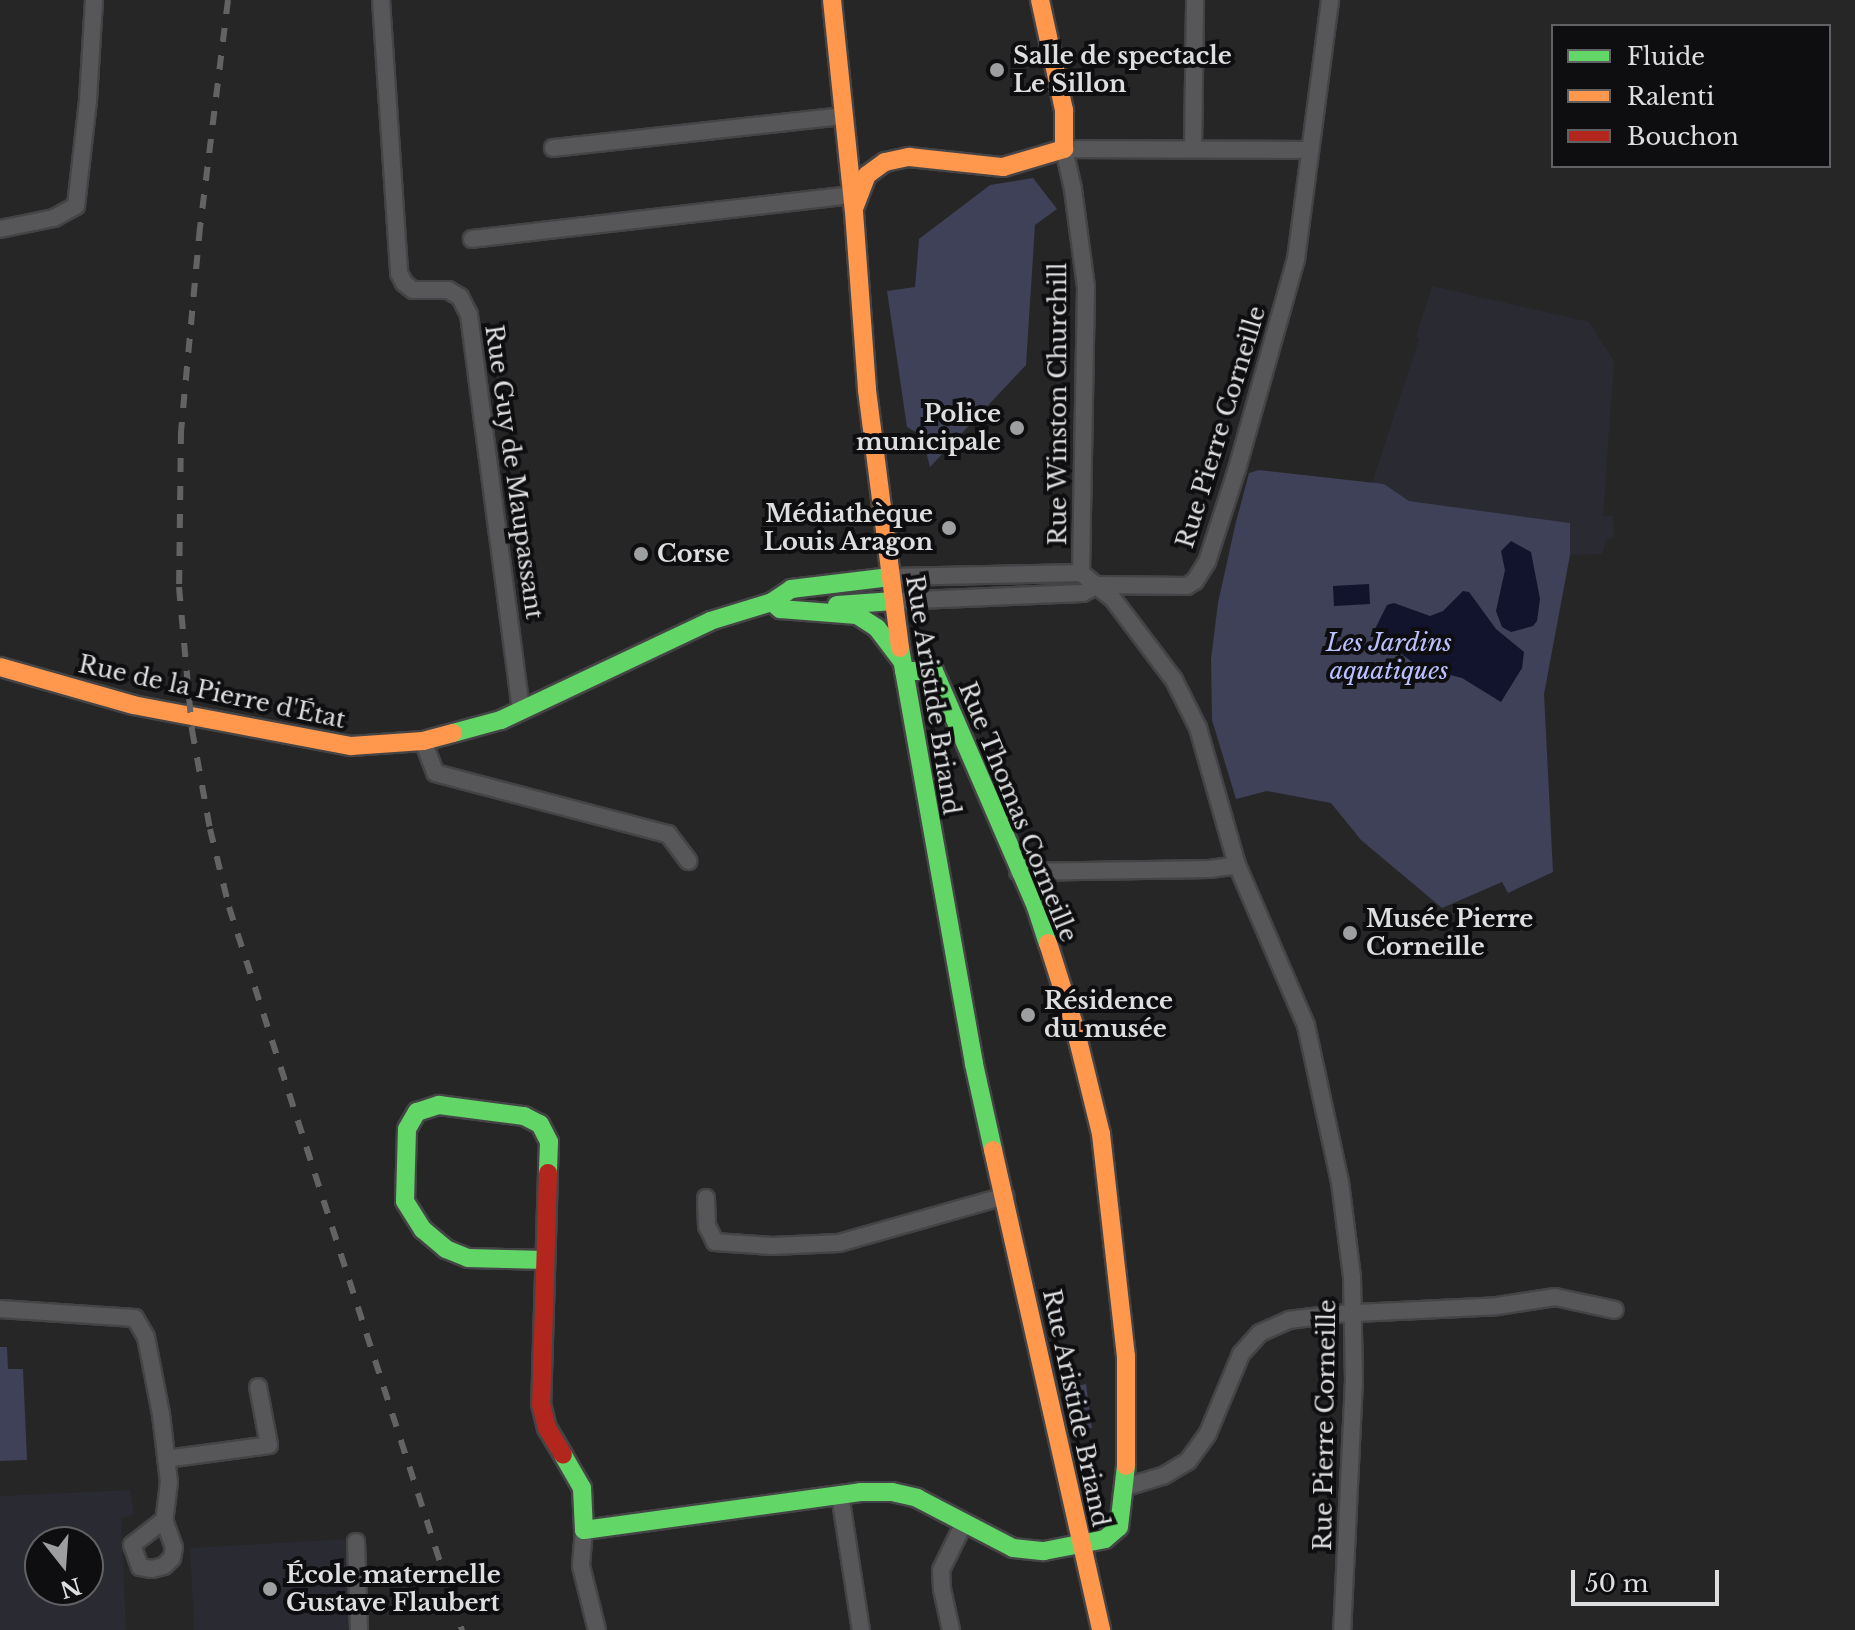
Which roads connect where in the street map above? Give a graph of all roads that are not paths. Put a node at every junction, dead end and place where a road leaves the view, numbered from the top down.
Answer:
1 (94, 0) edge
2 (381, 0) edge
3 (832, 0) edge
4 (1040, 0) edge
5 (1195, 0) edge
6 (1330, 0) edge
7 (843, 116) junction
8 (553, 148) dead end
9 (1064, 149) junction
10 (1193, 149) junction
11 (1310, 150) junction
12 (874, 169) junction
13 (852, 204) junction
14 (0, 229) edge
15 (472, 239) dead end
16 (1081, 573) junction
17 (890, 577) junction
18 (1098, 585) junction
19 (894, 601) junction
20 (776, 606) junction
21 (0, 667) edge
22 (903, 667) junction
23 (521, 712) junction
24 (423, 741) junction
25 (688, 861) dead end
26 (1237, 865) junction
27 (1018, 872) junction
28 (1005, 1196) junction
29 (706, 1198) dead end
30 (545, 1260) junction
31 (0, 1309) edge
32 (1615, 1310) dead end
33 (1353, 1313) junction
34 (258, 1387) dead end
35 (166, 1459) junction
36 (1126, 1487) junction
37 (840, 1495) junction
38 (164, 1520) dead end
39 (964, 1523) junction
40 (584, 1530) junction
41 (356, 1542) dead end
42 (1082, 1546) junction
43 (359, 1630) edge
44 (597, 1630) edge
45 (861, 1630) edge
46 (951, 1630) edge
47 (1101, 1630) edge
48 (1342, 1630) edge

1 - 14 street
2 - 23 street, Rue Guy de Maupassant
3 - 7 street, Rue Aristide Briand
4 - 9 street, Rue Winston Churchill
5 - 10 street
6 - 11 street, Rue Pierre Corneille
7 - 8 street
7 - 12 street
7 - 13 street, Rue Aristide Briand
9 - 10 street
9 - 12 street
9 - 16 street, Rue Winston Churchill
10 - 11 street
11 - 18 street, Rue Pierre Corneille
12 - 13 street
13 - 15 street
13 - 17 street, Rue Aristide Briand
16 - 17 street
16 - 18 street
17 - 19 street, Rue Aristide Briand
17 - 20 street, Rue de la Pierre d'État
18 - 19 street
18 - 26 street, Rue Pierre Corneille
19 - 20 street, Rue de la Pierre d'État
19 - 22 street, Rue Aristide Briand
20 - 22 street, Rue de la Pierre d'État
20 - 23 street, Rue de la Pierre d'État
21 - 24 street, Rue de la Pierre d'État
22 - 27 street, Rue Thomas Corneille
22 - 28 street, Rue Aristide Briand
23 - 24 street, Rue de la Pierre d'État
24 - 25 street
26 - 27 street
26 - 33 street, Rue Pierre Corneille
27 - 36 street, Rue Thomas Corneille
28 - 29 street
28 - 42 street, Rue Aristide Briand
30 - 30 street
30 - 40 street
31 - 35 street
32 - 33 street
33 - 36 street
33 - 48 street, Rue Pierre Corneille
34 - 35 street
35 - 38 street
36 - 42 street, Rue Thomas Corneille
37 - 39 street
37 - 40 street
37 - 45 street
39 - 42 street
39 - 46 street
40 - 44 street
41 - 43 street
42 - 47 street, Rue Aristide Briand

